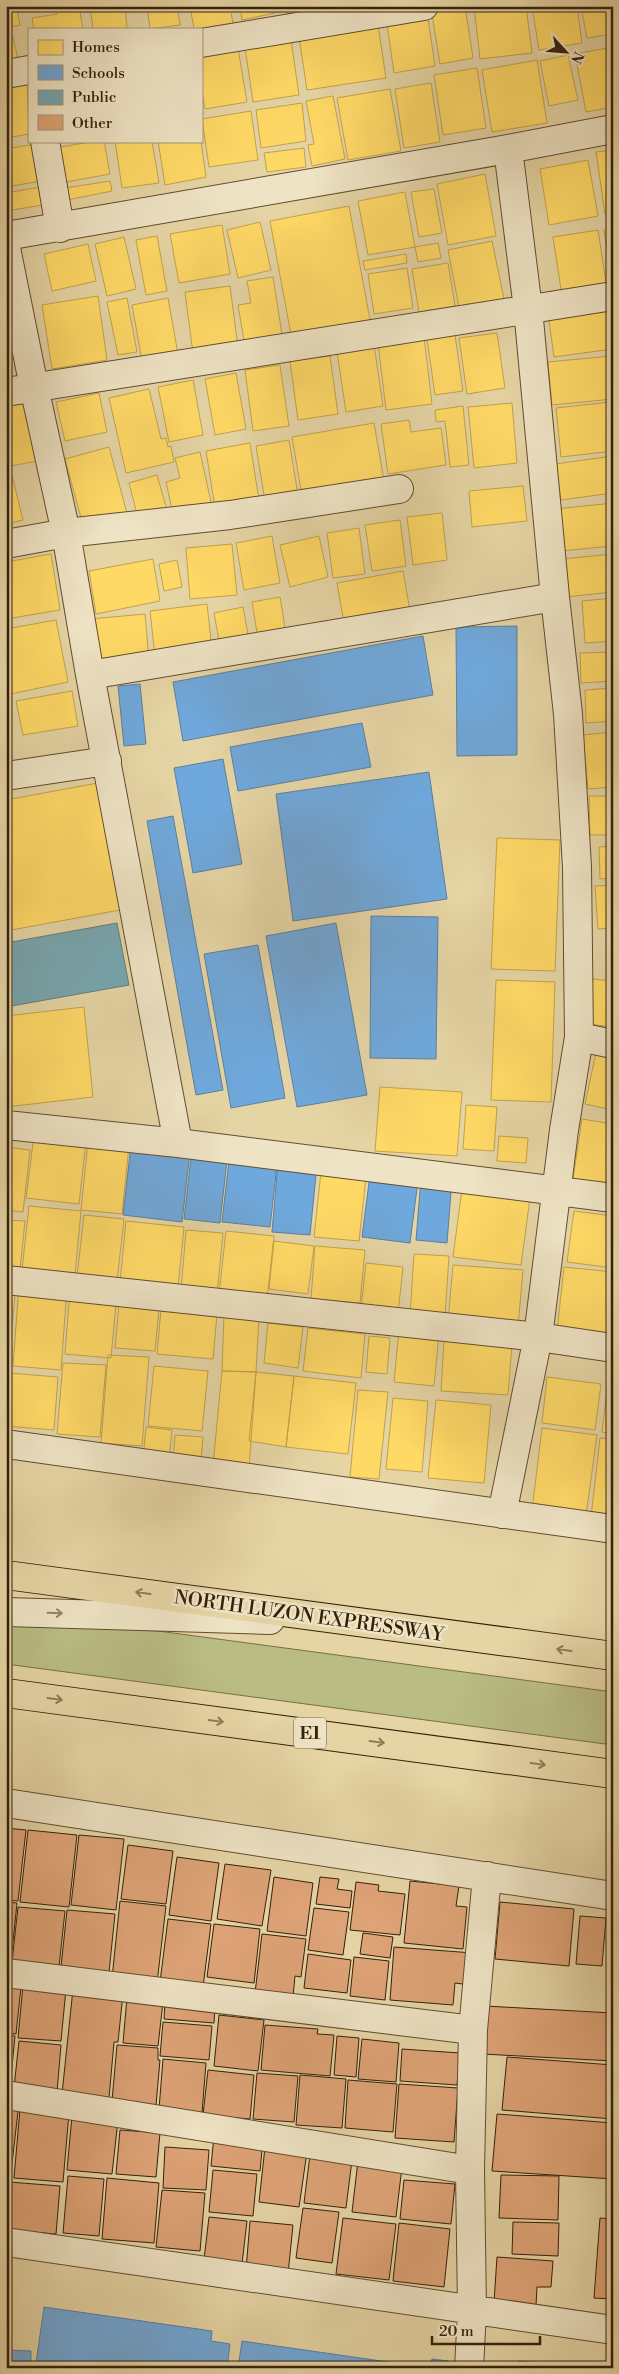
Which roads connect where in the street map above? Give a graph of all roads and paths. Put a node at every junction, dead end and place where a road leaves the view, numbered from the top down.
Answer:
1 (424, 6) edge
2 (202, 42) edge
3 (28, 70) edge
4 (6, 74) edge
5 (613, 129) edge
6 (45, 142) edge
7 (508, 149) junction
8 (60, 228) junction
9 (6, 236) edge
10 (6, 248) edge
11 (613, 296) edge
12 (528, 309) junction
13 (34, 387) junction
14 (6, 392) edge
15 (399, 489) dead end
16 (66, 533) junction
17 (6, 544) edge
18 (555, 596) junction
19 (90, 675) junction
20 (107, 762) junction
21 (6, 776) edge
22 (579, 1037) junction
23 (613, 1044) edge
24 (6, 1125) edge
25 (178, 1143) junction
26 (556, 1190) junction
27 (613, 1198) edge
28 (6, 1280) edge
29 (538, 1337) junction
30 (613, 1348) edge
31 (6, 1444) edge
32 (502, 1514) junction
33 (613, 1529) edge
34 (6, 1575) edge
35 (6, 1612) edge
36 (371, 1624) junction
37 (613, 1656) edge
38 (6, 1693) edge
39 (613, 1774) edge
40 (6, 1802) edge
41 (487, 1876) junction
42 (613, 1896) edge
43 (6, 1973) edge
44 (474, 2030) junction
45 (6, 2095) edge
46 (470, 2170) junction
47 (6, 2242) edge
48 (472, 2311) junction
49 (613, 2330) edge
50 (469, 2368) edge

1 - 2 street
3 - 4 street
5 - 7 street
6 - 8 street
7 - 8 street
7 - 12 street
8 - 9 street
10 - 13 street
11 - 12 street
12 - 13 street
12 - 18 street
13 - 14 street
13 - 16 street
15 - 16 street
16 - 17 street
16 - 19 street
18 - 19 street
18 - 22 street
19 - 20 street
20 - 21 street
20 - 25 street
22 - 23 street
22 - 26 street
24 - 25 street
25 - 26 street
26 - 27 street
26 - 29 street
28 - 29 street
29 - 30 street
29 - 32 street
31 - 32 street
32 - 33 street
36 -> 34 highway, NORTH LUZON EXPRESSWAY
35 -> 36 street
37 -> 36 highway, NORTH LUZON EXPRESSWAY
38 -> 39 highway, E1
40 - 41 street
41 - 42 street
41 - 44 street
43 - 44 street
44 - 46 street
45 - 46 street
46 - 48 street
47 - 48 street
48 - 49 street
48 - 50 street

